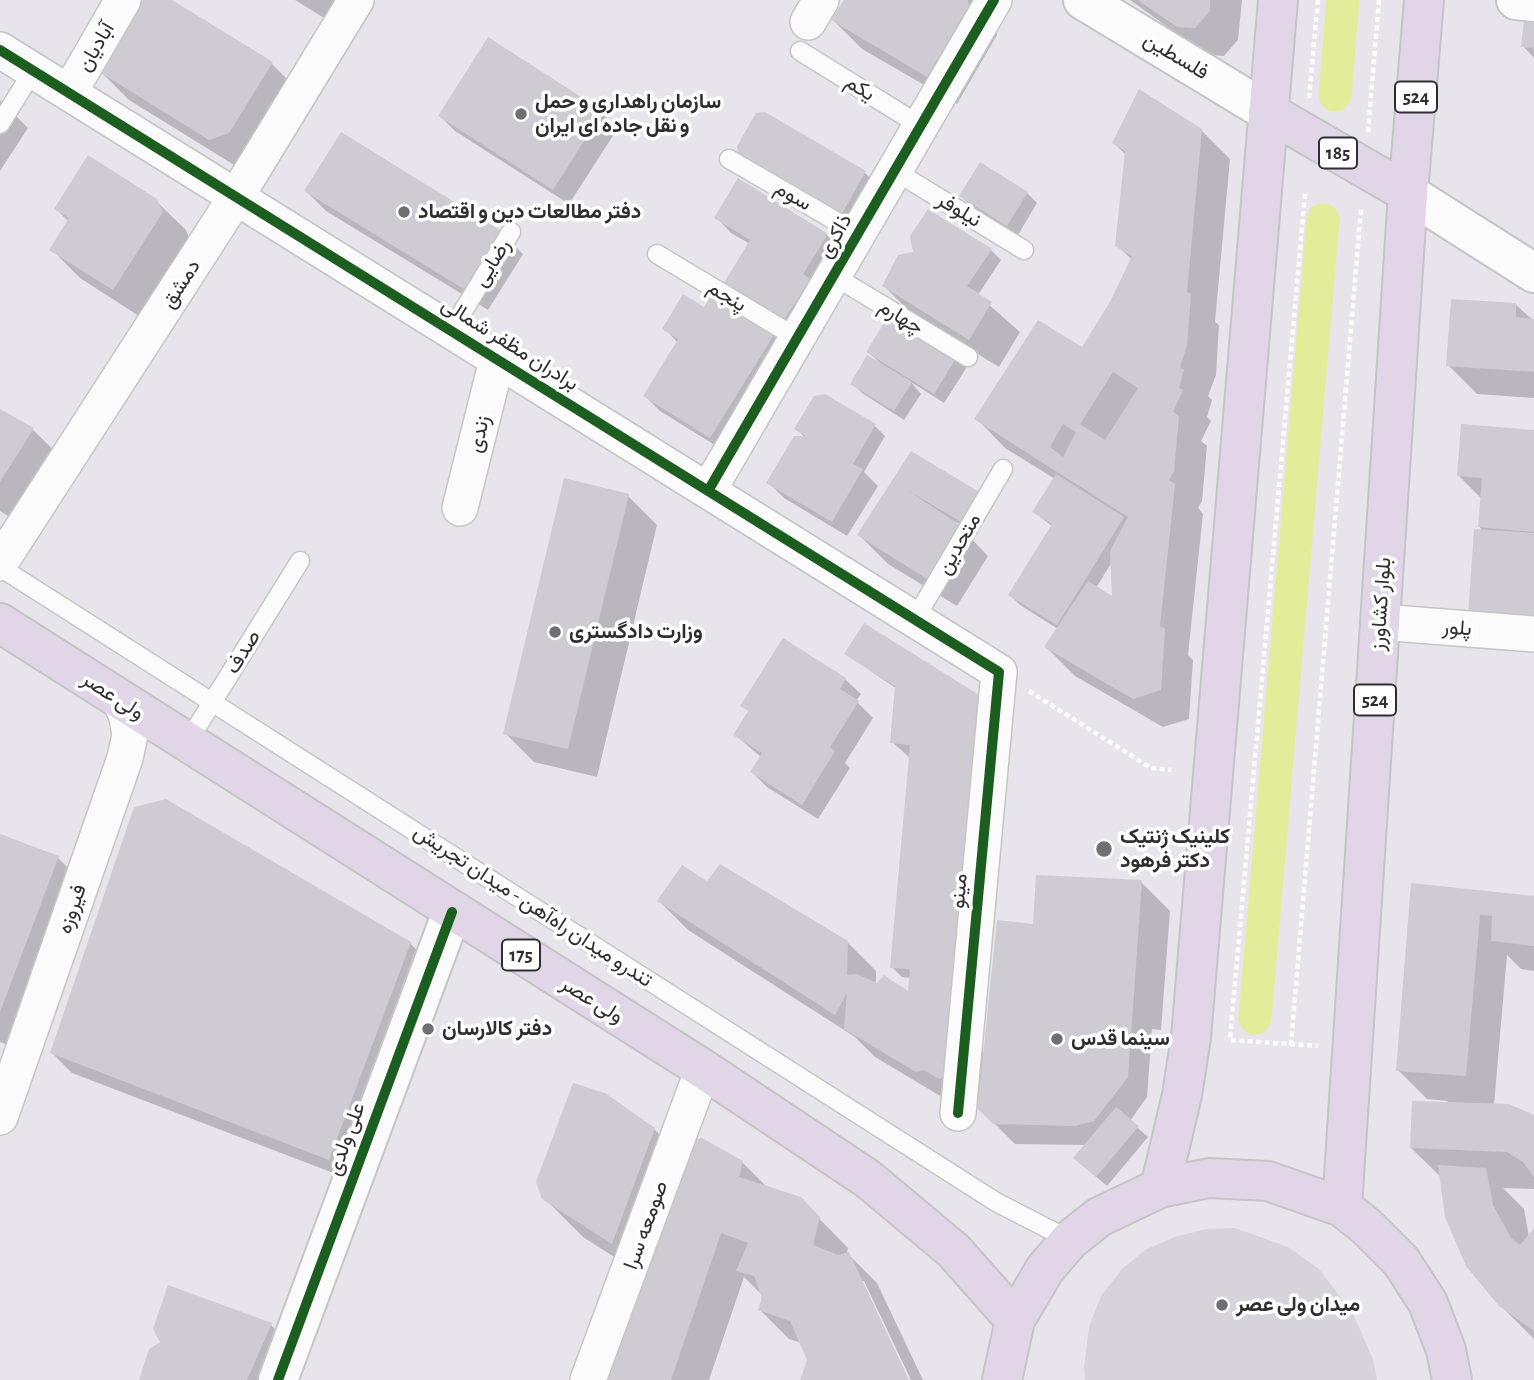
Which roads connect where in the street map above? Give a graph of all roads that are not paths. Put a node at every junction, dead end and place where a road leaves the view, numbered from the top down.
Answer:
1 (123, 0) edge
2 (356, 0) edge
3 (994, 0) edge
4 (1083, 0) edge
5 (1278, 0) edge
6 (1424, 0) edge
7 (1516, 0) edge
8 (1534, 2) edge
9 (809, 24) edge
10 (0, 50) edge
11 (33, 71) junction
12 (69, 93) junction
13 (1268, 112) junction
14 (0, 124) edge
15 (921, 126) junction
16 (729, 159) dead end
17 (895, 171) junction
18 (1408, 194) junction
19 (236, 197) junction
20 (511, 232) dead end
21 (858, 234) junction
22 (1024, 250) dead end
23 (657, 254) dead end
24 (1534, 273) edge
25 (834, 276) junction
26 (451, 331) junction
27 (797, 338) junction
28 (968, 358) dead end
29 (497, 360) junction
30 (1003, 469) dead end
31 (708, 491) junction
32 (460, 509) dead end
33 (300, 561) dead end
34 (0, 565) edge
35 (915, 620) junction
36 (1380, 622) junction
37 (0, 623) edge
38 (1534, 634) edge
39 (999, 672) joint
40 (120, 700) junction
41 (213, 701) junction
42 (187, 743) junction
43 (452, 912) junction
44 (703, 1069) junction
45 (958, 1113) dead end
46 (0, 1118) edge
47 (1160, 1188) junction
48 (1342, 1208) junction
49 (1070, 1240) junction
50 (1016, 1320) junction
51 (278, 1380) edge
52 (588, 1380) edge
53 (1002, 1380) edge
54 (1451, 1380) edge

1 - 12 street, آبادیان
2 - 19 street, دمشق
3 - 15 street, ذاکری
4 - 13 street, فلسطین / 185
5 - 13 main road
6 - 18 main road, بلوار کشاورز / 524
7 - 8 street
9 - 15 lane, یکم
10 - 11 street, برادران مظفر شمالی
11 - 12 street, برادران مظفر شمالی
11 - 14 lane
12 - 19 street, برادران مظفر شمالی
13 - 18 main road, 185
13 - 47 main road
15 - 17 street, ذاکری
16 - 21 lane, سوم
17 - 21 street, ذاکری
17 - 22 lane, نیلوفر
18 - 24 street, 185
18 - 36 main road, بلوار کشاورز / 524
19 - 26 street, برادران مظفر شمالی
19 - 34 street, دمشق
20 - 26 lane, رضایی
21 - 25 street, ذاکری
23 - 27 lane, پنجم
25 - 27 street, ذاکری
25 - 28 lane, چهارم
26 - 29 street, برادران مظفر شمالی
27 - 31 street, ذاکری
29 - 31 street, برادران مظفر شمالی
29 - 32 street, زندی
30 - 35 lane, متحدین
31 - 35 street, برادران مظفر شمالی
33 - 41 lane, صدف
34 - 41 lane, تندرو میدان راه‌آهن - میدان تجریش
35 - 39 street, برادران مظفر شمالی
36 - 38 street, پلور
36 - 48 main road, بلوار کشاورز / 524
37 - 40 main road, ولی عصر / 175
39 - 45 street, مینو
40 - 42 main road, ولی عصر / 175
40 - 46 street, فیروزه
41 - 42 lane, صدف
41 - 49 lane, تندرو میدان راه‌آهن - میدان تجریش
42 - 43 main road, ولی عصر / 175
43 - 44 main road, ولی عصر / 175
43 - 51 street, علی ولدی
44 - 50 main road, ولی عصر / 175
44 - 52 street, صومعه سرا
47 - 48 main road
47 - 49 main road
48 - 54 main road
49 - 50 main road
50 - 53 main road

